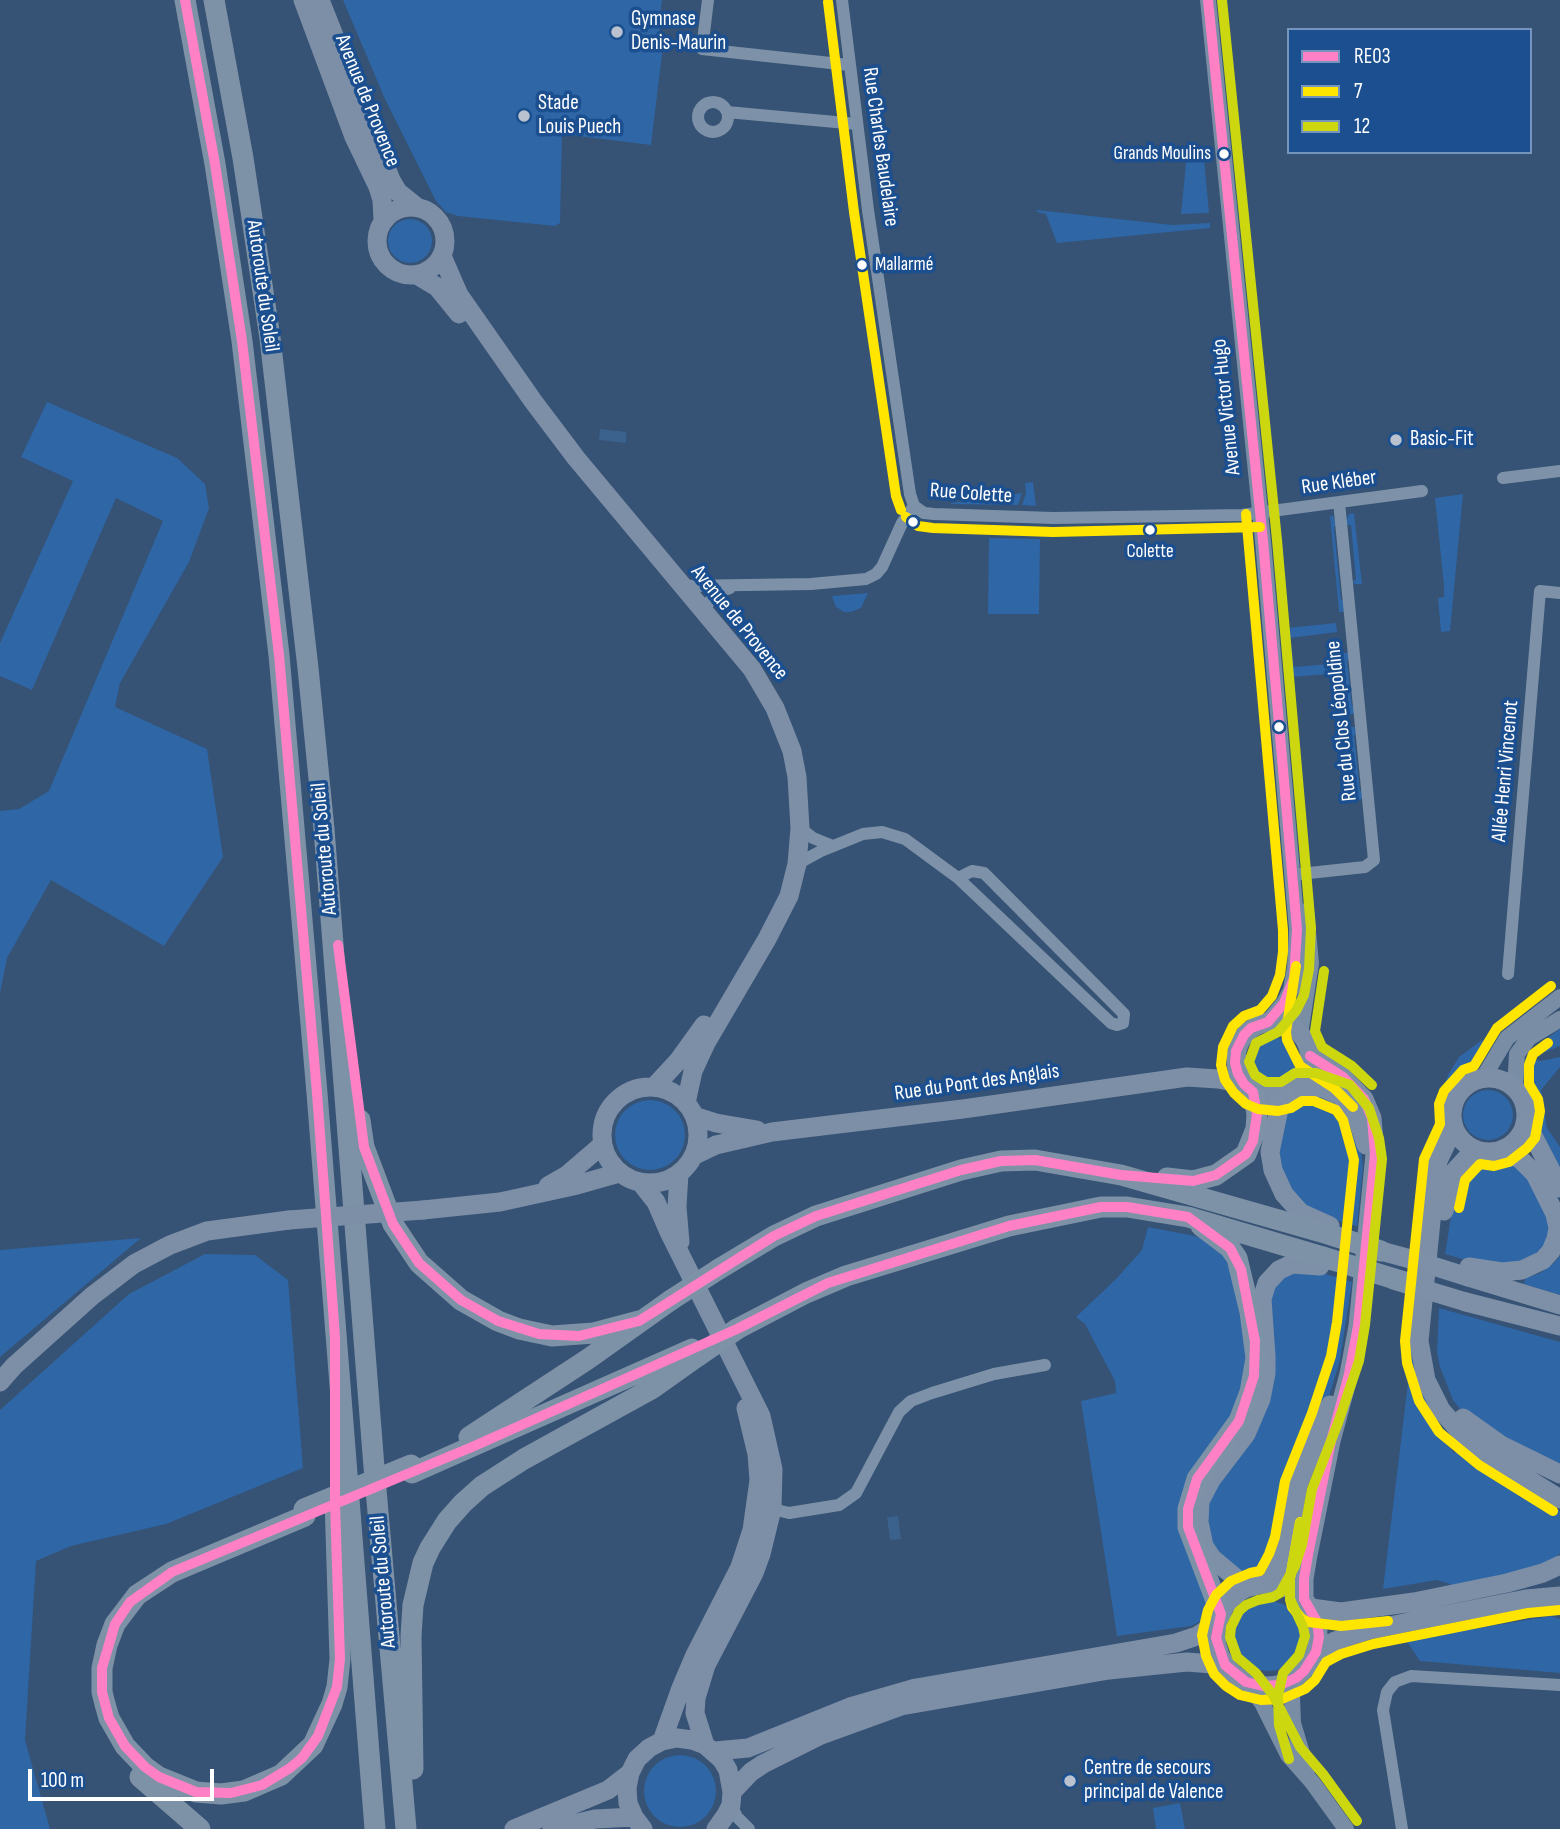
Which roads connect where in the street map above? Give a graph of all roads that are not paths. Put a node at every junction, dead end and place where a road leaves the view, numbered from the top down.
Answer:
1 (185, 0) edge
2 (214, 0) edge
3 (303, 0) edge
4 (320, 0) edge
5 (708, 0) edge
6 (842, 0) edge
7 (1208, 0) edge
8 (849, 65) junction
9 (727, 112) dead end
10 (857, 124) junction
11 (418, 208) junction
12 (383, 220) junction
13 (442, 256) junction
14 (416, 275) junction
15 (1560, 471) edge
16 (1503, 478) dead end
17 (1422, 491) dead end
18 (1339, 502) junction
19 (914, 506) junction
20 (1260, 513) junction
21 (681, 586) junction
22 (733, 586) junction
23 (1560, 593) edge
24 (705, 613) junction
25 (1287, 809) junction
26 (800, 828) junction
27 (324, 829) junction
28 (833, 846) junction
29 (797, 864) junction
30 (1300, 874) junction
31 (958, 878) junction
32 (1508, 974) dead end
33 (1560, 997) edge
34 (1560, 1019) edge
35 (1268, 1022) junction
36 (1300, 1034) junction
37 (1236, 1051) junction
38 (1310, 1056) junction
39 (1187, 1077) junction
40 (1483, 1078) junction
41 (654, 1087) junction
42 (1248, 1088) junction
43 (1516, 1088) junction
44 (1292, 1091) junction
45 (690, 1110) junction
46 (1526, 1122) junction
47 (1454, 1127) junction
48 (772, 1132) junction
49 (602, 1145) junction
50 (1475, 1149) junction
51 (1503, 1149) junction
52 (693, 1156) junction
53 (619, 1173) junction
54 (679, 1173) junction
55 (1121, 1175) junction
56 (640, 1183) junction
57 (1560, 1188) edge
58 (532, 1196) junction
59 (1188, 1217) junction
60 (1329, 1230) junction
61 (1381, 1251) joint
62 (1322, 1261) junction
63 (684, 1263) junction
64 (1469, 1272) junction
65 (1408, 1283) joint
66 (1560, 1305) edge
67 (639, 1321) junction
68 (1555, 1326) edge
69 (335, 1337) junction
70 (696, 1352) junction
71 (1045, 1366) dead end
72 (7, 1371) edge
73 (0, 1382) edge
74 (411, 1469) junction
75 (1560, 1474) edge
76 (1560, 1499) edge
77 (764, 1507) junction
78 (305, 1512) junction
79 (1560, 1565) edge
80 (1262, 1585) junction
81 (1560, 1596) edge
82 (1308, 1604) junction
83 (1219, 1618) junction
84 (1316, 1652) junction
85 (1225, 1665) junction
86 (1296, 1678) junction
87 (1246, 1682) junction
88 (1560, 1685) edge
89 (662, 1741) junction
90 (710, 1748) junction
91 (630, 1773) junction
92 (1312, 1782) junction
93 (732, 1799) junction
94 (639, 1823) edge
95 (200, 1829) edge
96 (375, 1829) edge
97 (406, 1829) edge
98 (413, 1829) edge
99 (514, 1829) edge
100 (552, 1829) edge
101 (716, 1829) edge
102 (749, 1829) edge
103 (1346, 1829) edge
104 (1402, 1829) edge

1 - 69 highway, Autoroute du Soleil
2 - 27 highway, Autoroute du Soleil
3 - 12 main road, Avenue de Provence
4 - 11 main road, Avenue de Provence
5 - 8 street
6 - 8 street, Rue Charles Baudelaire
7 - 20 main road, Avenue Victor Hugo
8 - 10 street, Rue Charles Baudelaire
9 - 10 street
10 - 19 street, Rue Charles Baudelaire
11 - 12 main road
11 - 13 main road
12 - 14 main road
13 - 14 main road
13 - 21 main road, Avenue de Provence
14 - 41 main road, Avenue de Provence
15 - 16 street
17 - 18 street, Rue Kléber
18 - 20 street, Rue Kléber
18 - 30 street, Rue du Clos Léopoldine
19 - 20 street, Rue Colette
19 - 22 street, Rue Colette
20 - 25 main road, Avenue Victor Hugo
21 - 22 street, Rue Colette
21 - 24 main road, Avenue de Provence
22 - 24 street
23 - 32 street, Allée Henri Vincenot
24 - 26 main road, Avenue de Provence
25 - 30 main road, Avenue Victor Hugo
25 - 35 main road, Avenue Victor Hugo
26 - 28 street
26 - 29 main road, Avenue de Provence
27 - 67 highway
27 - 97 highway, Autoroute du Soleil
28 - 29 street
28 - 31 street
29 - 45 main road, Avenue de Provence
30 - 36 main road, Avenue Victor Hugo
31 - 31 street
33 - 40 main road
34 - 43 main road
35 - 36 main road
35 - 37 main road
36 - 38 main road
37 - 39 main road, Rue du Pont des Anglais
37 - 42 main road
38 - 44 main road
38 - 82 main road
39 - 42 main road, Rue du Pont des Anglais
39 - 48 main road, Rue du Pont des Anglais
40 - 43 main road
40 - 47 main road
41 - 45 main road
41 - 49 main road
42 - 44 main road
42 - 55 highway
43 - 46 main road
44 - 60 highway
44 - 80 main road
45 - 48 main road, Rue du Pont des Anglais
45 - 52 main road
46 - 51 main road
46 - 57 highway
47 - 50 main road
47 - 76 main road
48 - 52 main road, Rue du Pont des Anglais
49 - 53 main road
49 - 58 main road
50 - 51 main road
50 - 75 main road
51 - 64 highway
52 - 54 main road
53 - 56 main road
53 - 58 main road
54 - 56 main road
54 - 63 main road
55 - 60 highway
55 - 67 highway, bridge
56 - 63 main road
58 - 72 main road, bridge
59 - 62 highway
59 - 70 highway, bridge
59 - 83 highway
60 - 61 highway, bridge
61 - 64 highway, bridge
62 - 65 highway, bridge
62 - 80 highway
63 - 77 main road
64 - 66 highway
65 - 68 highway, bridge
67 - 74 highway
69 - 78 highway
69 - 96 highway, Autoroute du Soleil
70 - 74 highway
70 - 98 highway
71 - 77 street
72 - 73 main road
74 - 78 highway, bridge
77 - 89 main road
77 - 90 main road
78 - 95 highway
79 - 82 main road
80 - 82 main road
80 - 83 main road
81 - 84 main road
82 - 84 main road
83 - 85 main road
83 - 90 main road
84 - 86 main road
85 - 87 main road
85 - 93 main road
86 - 87 main road
86 - 92 main road
87 - 92 main road
88 - 104 street
89 - 90 main road
89 - 91 main road
90 - 93 main road
91 - 94 main road
91 - 99 main road
92 - 103 main road
93 - 101 main road
93 - 102 street
94 - 100 main road

